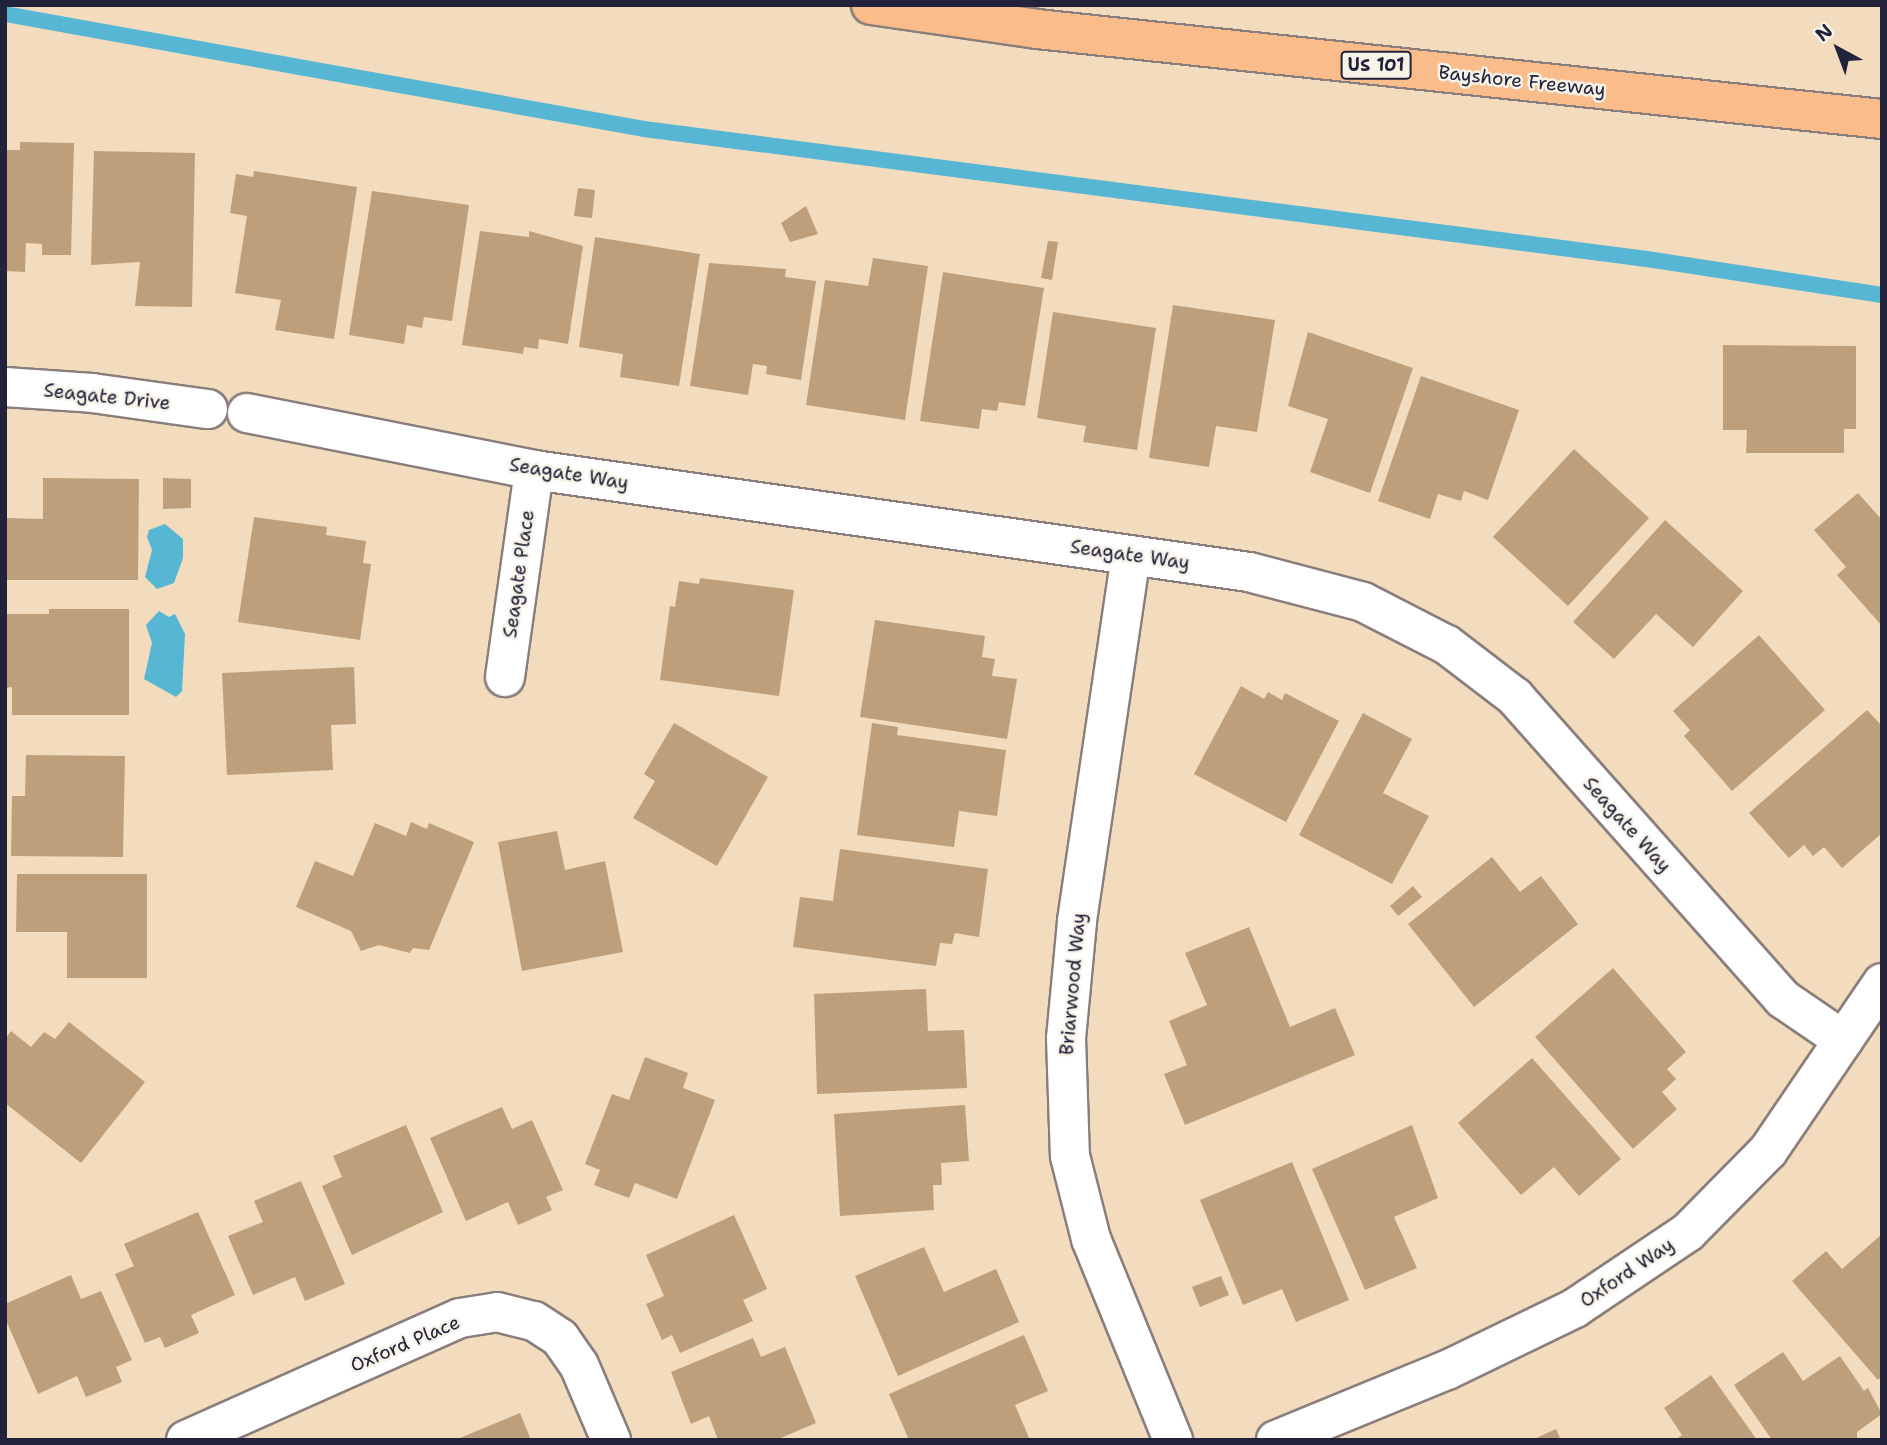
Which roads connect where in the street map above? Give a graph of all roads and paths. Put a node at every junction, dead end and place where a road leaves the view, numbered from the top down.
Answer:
1 (871, 5) edge
2 (1882, 118) edge
3 (5, 387) edge
4 (208, 409) dead end
5 (247, 412) dead end
6 (534, 470) junction
7 (1131, 555) junction
8 (505, 677) dead end
9 (1882, 982) edge
10 (1843, 1040) junction
11 (186, 1440) edge
12 (611, 1440) edge
13 (1173, 1440) edge
14 (1276, 1440) edge

1 - 2 highway, Bayshore Freeway / US 101
3 - 4 street, Seagate Drive
5 - 6 street, Seagate Way
6 - 7 street, Seagate Way
6 - 8 street, Seagate Place
7 - 10 street, Seagate Way
7 - 13 street, Briarwood Way
9 - 10 street, Oxford Way
10 - 14 street, Oxford Way
11 - 12 street, Oxford Place

